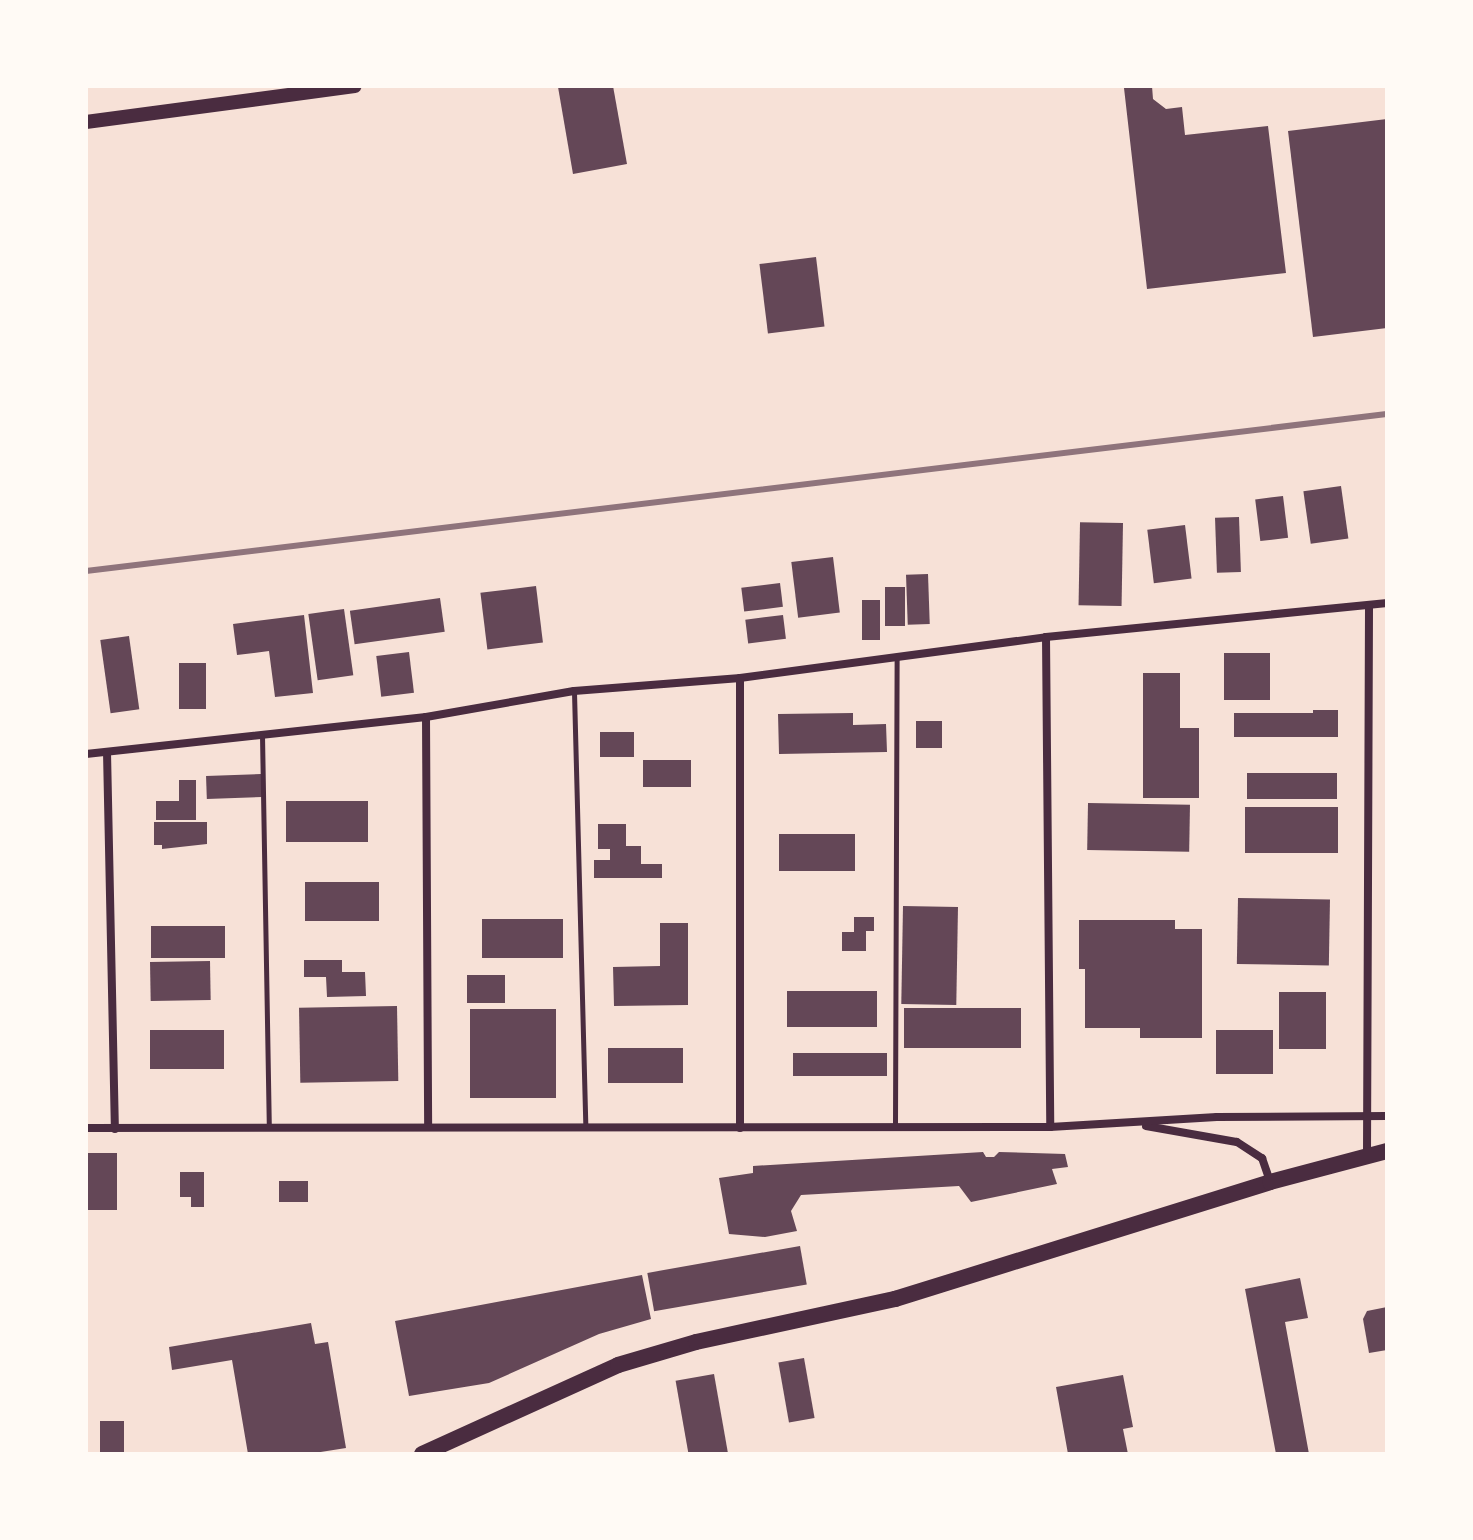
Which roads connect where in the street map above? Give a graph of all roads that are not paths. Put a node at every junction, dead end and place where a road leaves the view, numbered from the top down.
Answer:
1 (355, 86) edge
2 (86, 122) edge
3 (1387, 603) edge
4 (1369, 606) junction
5 (1046, 637) junction
6 (897, 656) junction
7 (740, 678) junction
8 (574, 691) junction
9 (426, 717) junction
10 (262, 734) junction
11 (107, 752) junction
12 (86, 754) edge
13 (1366, 1116) junction
14 (1387, 1116) edge
15 (1134, 1124) junction
16 (585, 1125) junction
17 (895, 1125) junction
18 (428, 1126) junction
19 (269, 1127) junction
20 (1050, 1127) junction
21 (86, 1128) edge
22 (740, 1128) junction
23 (115, 1129) junction
24 (1387, 1151) edge
25 (1367, 1155) junction
26 (1270, 1182) junction
27 (422, 1454) edge

1 - 2 main road
3 - 4 street
4 - 5 street
4 - 13 street
5 - 6 street
5 - 20 street
6 - 7 street
6 - 17 lane
7 - 8 street
7 - 22 street
8 - 9 street
8 - 16 lane
9 - 10 street
9 - 18 street
10 - 11 street
10 - 19 lane
11 - 12 street
11 - 23 street
13 - 14 street
13 - 15 street
13 - 25 street
15 - 20 street
15 - 26 street
16 - 18 street
16 - 22 street
17 - 20 street
17 - 22 street
18 - 19 street
19 - 23 street
21 - 23 street
24 - 25 main road
25 - 26 main road
26 - 27 main road

